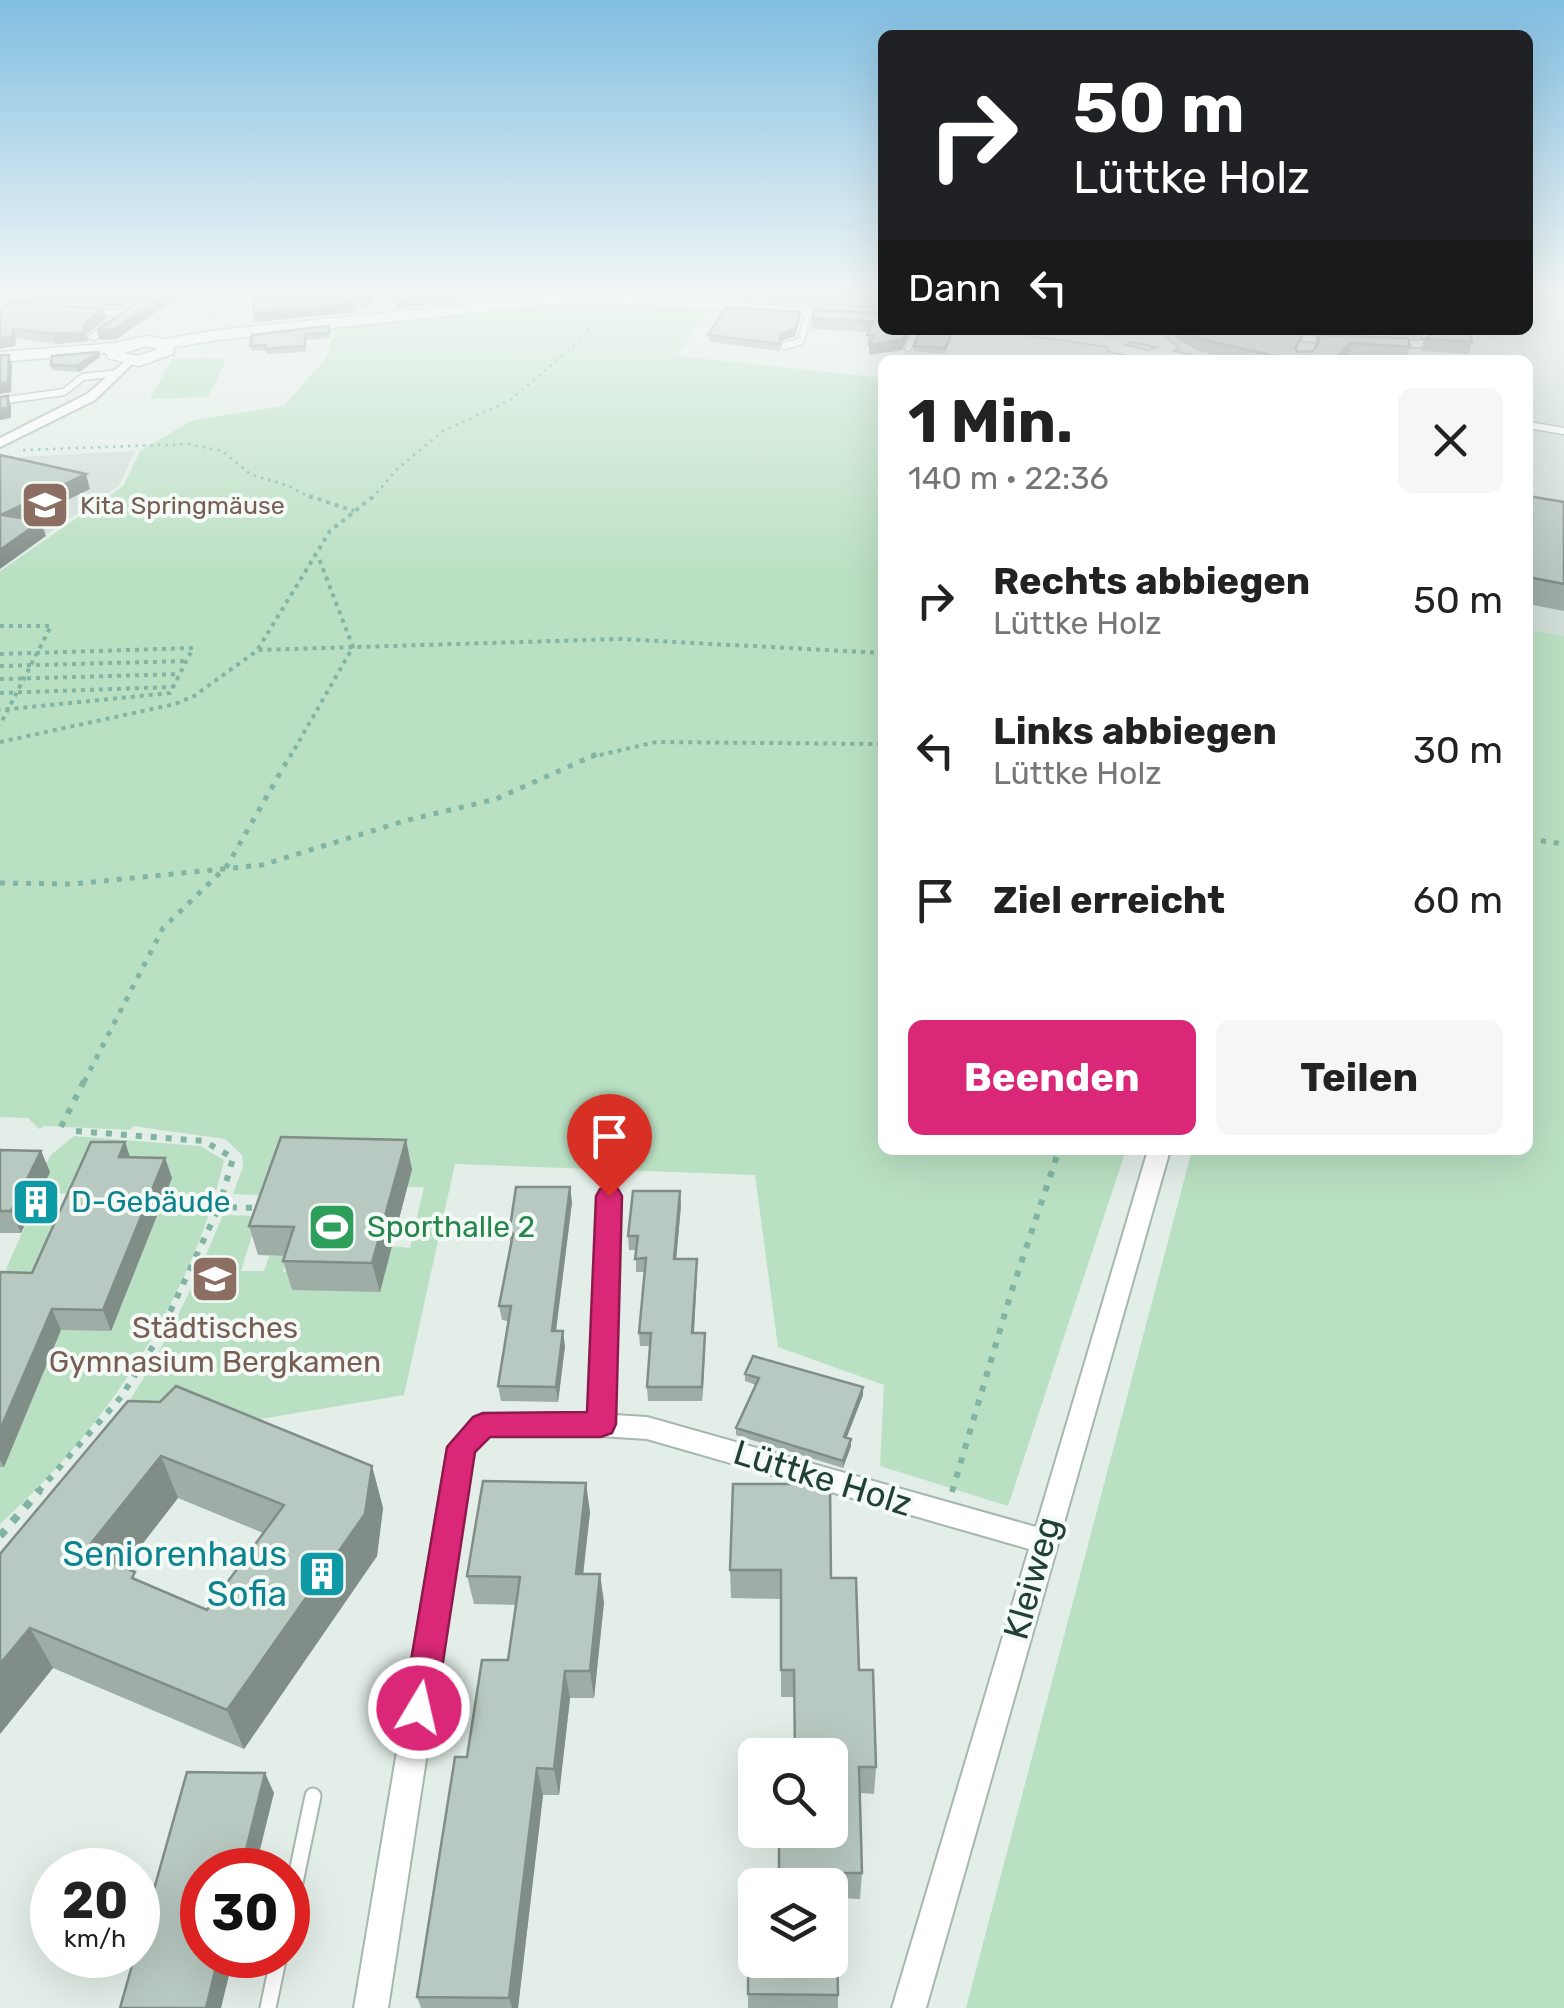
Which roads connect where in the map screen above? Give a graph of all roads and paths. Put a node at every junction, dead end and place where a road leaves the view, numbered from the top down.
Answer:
1 (71, 387) edge
2 (97, 387) edge
3 (524, 387) edge
4 (0, 401) edge
5 (1533, 427) edge
6 (1564, 432) edge
7 (0, 442) edge
8 (19, 450) dead end
9 (354, 511) junction
10 (318, 556) junction
11 (0, 626) edge
12 (353, 647) junction
13 (258, 650) junction
14 (35, 653) junction
15 (878, 653) edge
16 (0, 654) edge
17 (187, 661) junction
18 (28, 665) junction
19 (0, 666) edge
20 (180, 674) junction
21 (0, 679) edge
22 (21, 679) junction
23 (174, 686) junction
24 (14, 692) junction
25 (0, 693) edge
26 (2, 710) edge
27 (0, 725) edge
28 (0, 742) edge
29 (878, 744) edge
30 (1533, 840) edge
31 (1564, 844) edge
32 (227, 866) junction
33 (0, 883) edge
34 (61, 1127) dead end
35 (76, 1132) dead end
36 (1057, 1155) edge
37 (1158, 1155) edge
38 (609, 1196) dead end
39 (219, 1207) junction
40 (274, 1208) edge
41 (601, 1424) junction
42 (946, 1514) junction
43 (0, 1536) edge
44 (1042, 1541) junction
45 (313, 1796) dead end
46 (302, 1848) edge
47 (274, 1978) edge
48 (268, 2008) edge
49 (371, 2008) edge
50 (909, 2008) edge

1 - 4 lane
2 - 7 street
3 - 9 path
5 - 6 lane
8 - 9 path
9 - 10 path
10 - 12 path
10 - 13 path
11 - 14 path
12 - 13 path
12 - 15 path
12 - 32 path
13 - 28 path
14 - 16 path
14 - 17 path
14 - 18 path
17 - 18 path
17 - 20 path
18 - 19 path
18 - 22 path
20 - 22 path
20 - 23 path
21 - 22 path
22 - 24 path
23 - 24 path
23 - 26 path
24 - 25 path
24 - 26 path
26 - 27 path
29 - 32 path
30 - 31 path
32 - 33 path
32 - 34 path
35 - 39 path
36 - 42 path
37 - 44 street, Kleiweg
38 - 41 street
39 - 40 path
39 - 43 path
41 - 42 street, Lüttke Holz
41 - 49 street, Lüttke Holz
42 - 44 street, Lüttke Holz
44 - 50 street, Kleiweg
45 - 46 lane
47 - 48 lane

